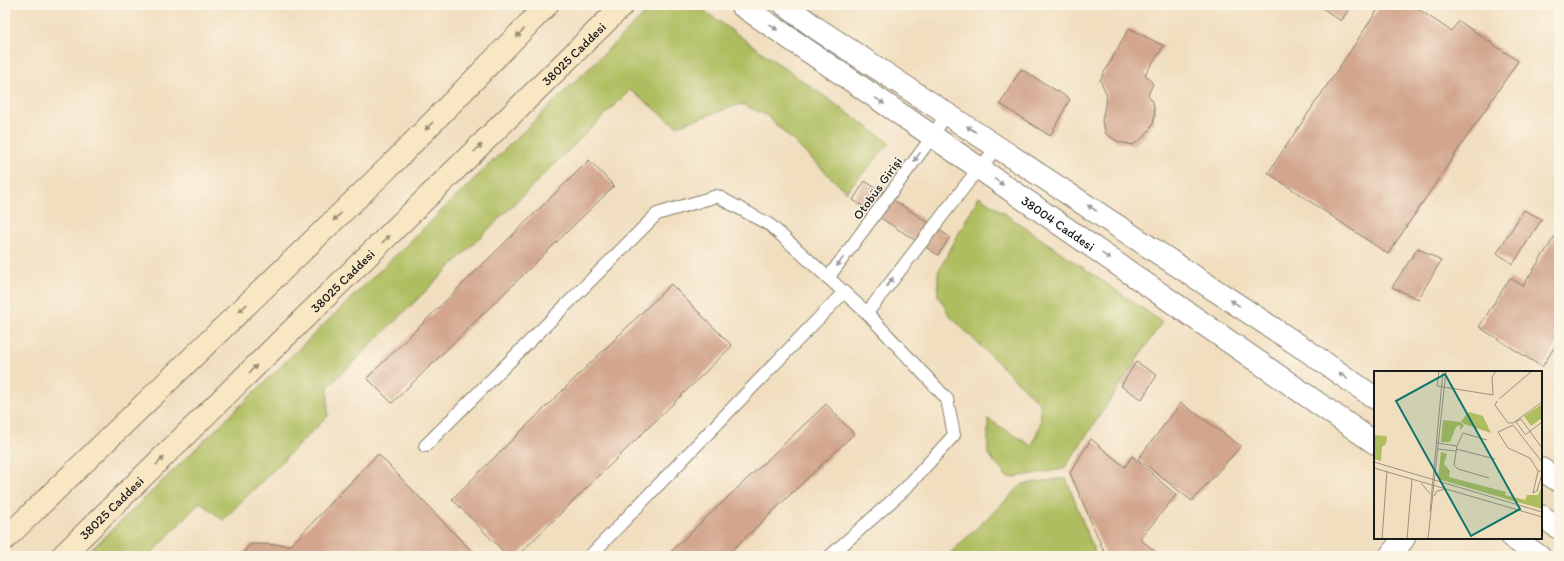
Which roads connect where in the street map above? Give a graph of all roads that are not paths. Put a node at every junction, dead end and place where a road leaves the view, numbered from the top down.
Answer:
1 (624, 5) edge
2 (741, 5) edge
3 (785, 5) edge
4 (541, 9) edge
5 (947, 113) junction
6 (932, 137) junction
7 (998, 147) junction
8 (979, 168) junction
9 (828, 278) junction
10 (844, 292) junction
11 (867, 313) junction
12 (1374, 397) edge
13 (1374, 442) edge
14 (425, 446) dead end
15 (1542, 470) edge
16 (1559, 481) edge
17 (1542, 517) edge
18 (1559, 528) edge
19 (5, 539) edge
20 (1403, 539) edge
21 (1514, 539) edge
22 (62, 556) edge
23 (590, 556) edge
24 (830, 556) edge
25 (1390, 556) edge
26 (1539, 556) edge

22 -> 1 main road, 38025 Caddesi
2 -> 6 street, 38004 Caddesi
3 - 5 street
4 -> 19 main road
5 - 6 lane, Otobüs Girişi
7 -> 5 street
6 - 8 street, 38004 Caddesi
6 -> 9 lane, Otobüs Girişi
7 - 8 lane
12 -> 7 street
11 -> 8 lane
8 -> 13 street, 38004 Caddesi
9 - 10 lane
9 - 14 lane
10 - 11 lane
10 - 23 lane
11 - 24 lane
15 - 16 street
17 - 18 street
20 - 25 street
21 - 26 street

